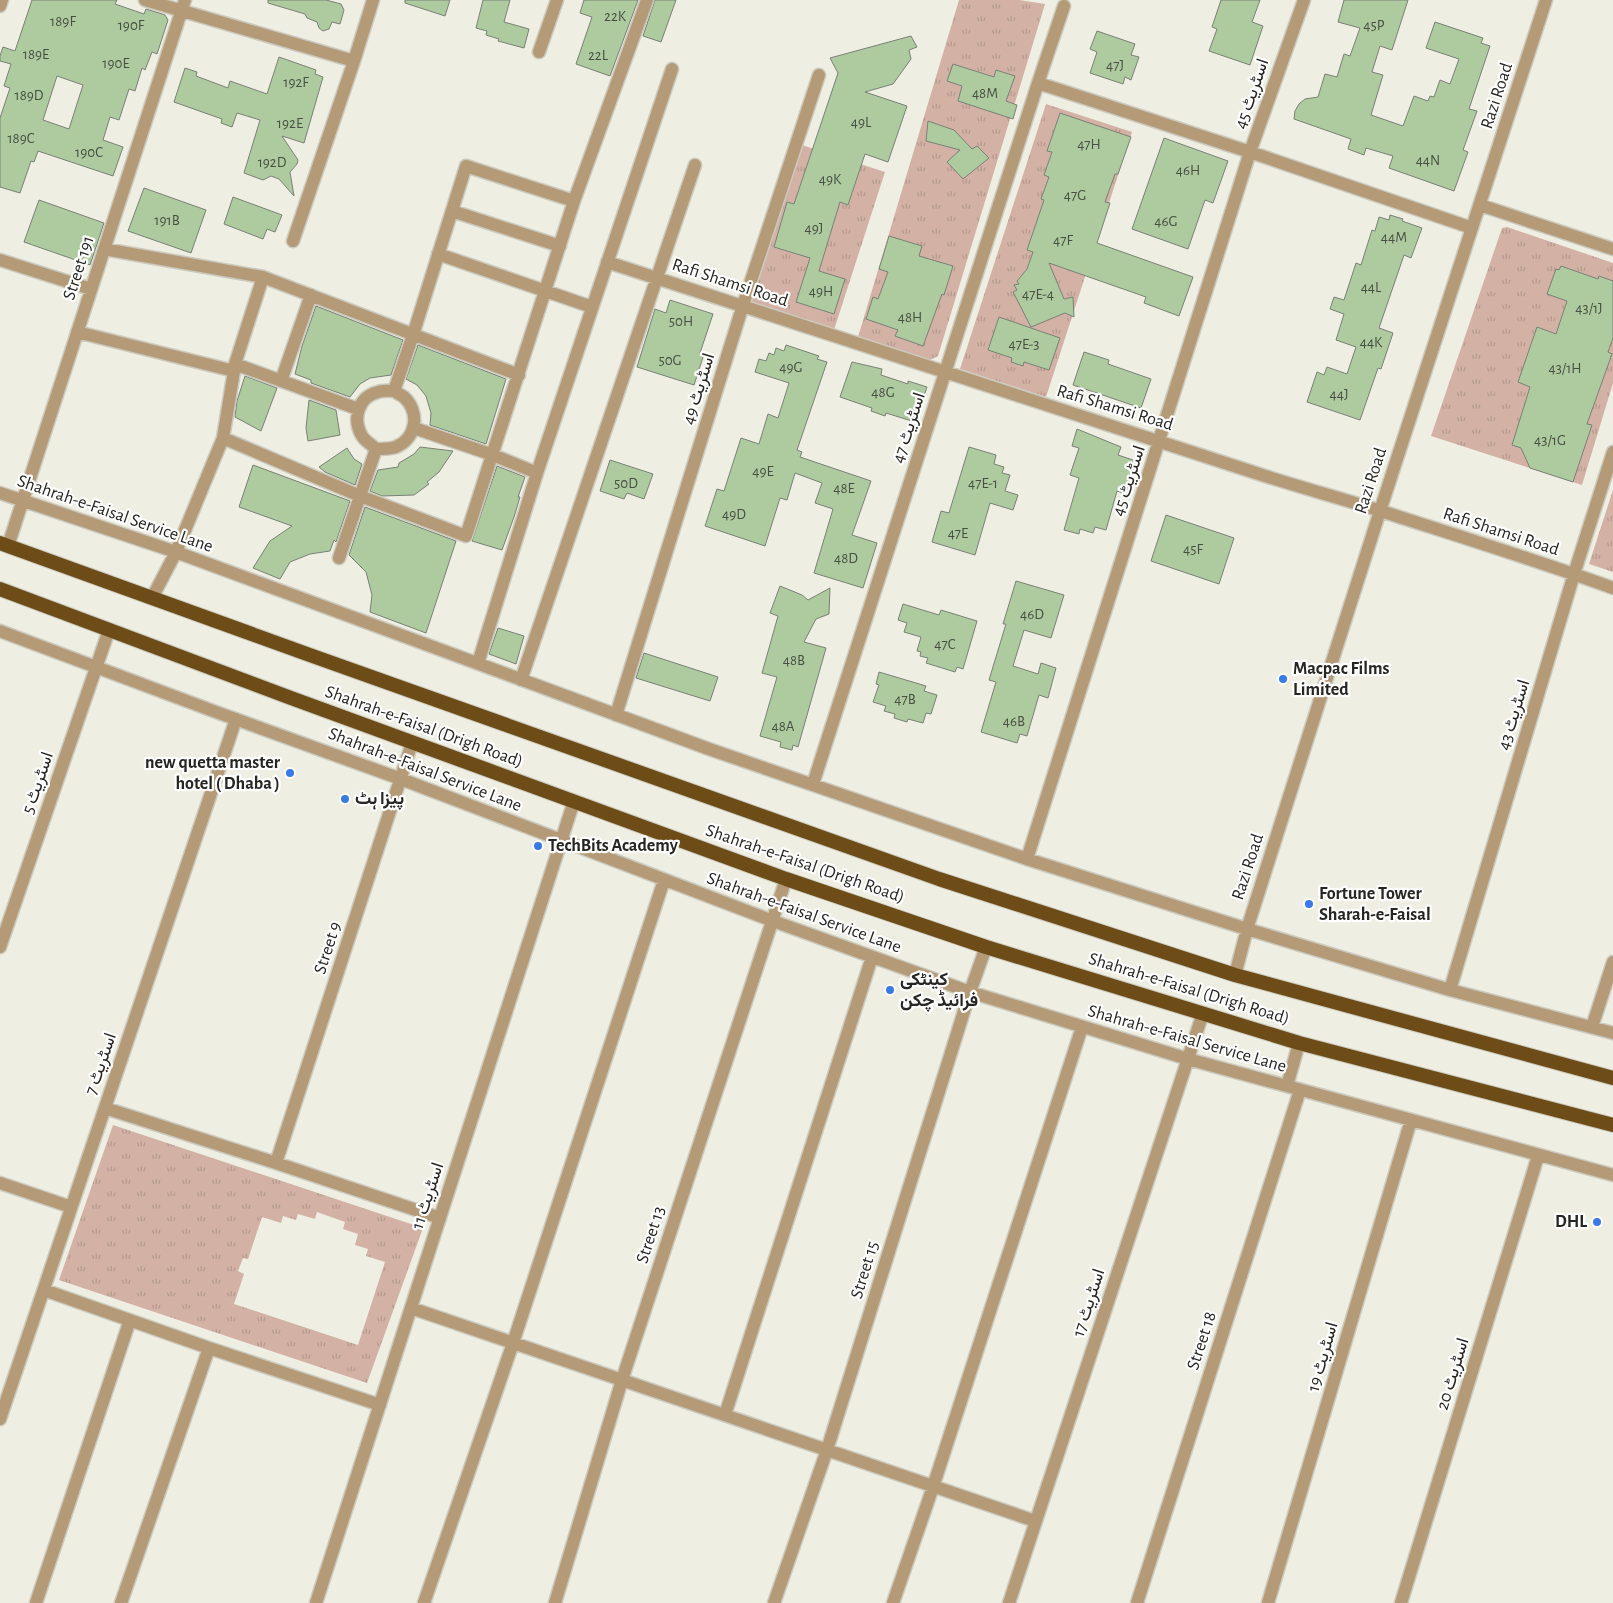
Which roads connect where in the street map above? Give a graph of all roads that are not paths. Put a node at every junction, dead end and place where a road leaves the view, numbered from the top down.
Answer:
1 (2, 0) edge
2 (145, 0) edge
3 (373, 0) edge
4 (557, 0) edge
5 (647, 0) edge
6 (1304, 0) edge
7 (1546, 0) edge
8 (183, 5) edge
9 (0, 6) edge
10 (1064, 6) dead end
11 (539, 52) dead end
12 (354, 61) junction
13 (672, 69) dead end
14 (819, 75) dead end
15 (1038, 83) junction
16 (1250, 152) junction
17 (695, 165) dead end
18 (574, 201) junction
19 (1480, 205) junction
20 (452, 211) junction
21 (1472, 228) junction
22 (292, 242) dead end
23 (560, 246) junction
24 (1613, 248) edge
25 (104, 249) junction
26 (438, 254) junction
27 (0, 260) edge
28 (607, 262) junction
29 (263, 277) junction
30 (657, 278) junction
31 (91, 289) junction
32 (545, 291) junction
33 (311, 295) junction
34 (743, 306) junction
35 (592, 307) junction
36 (77, 332) junction
37 (413, 336) junction
38 (234, 367) junction
39 (946, 372) junction
40 (518, 375) junction
41 (281, 381) junction
42 (394, 391) junction
43 (358, 409) junction
44 (414, 428) junction
45 (223, 438) junction
46 (1160, 440) junction
47 (376, 449) junction
48 (1613, 452) edge
49 (493, 455) junction
50 (538, 473) junction
51 (0, 493) edge
52 (360, 496) junction
53 (22, 502) junction
54 (1380, 511) junction
55 (4, 545) edge
56 (176, 552) junction
57 (340, 558) dead end
58 (1574, 574) junction
59 (1613, 588) edge
60 (0, 589) edge
61 (152, 598) junction
62 (109, 630) junction
63 (0, 631) edge
64 (478, 663) junction
65 (96, 667) junction
66 (521, 680) junction
67 (616, 715) junction
68 (236, 719) junction
69 (412, 743) junction
70 (401, 779) junction
71 (813, 784) junction
72 (574, 801) junction
73 (561, 840) junction
74 (1027, 859) junction
75 (786, 879) junction
76 (664, 880) junction
77 (773, 922) junction
78 (1247, 928) junction
79 (0, 947) edge
80 (986, 947) junction
81 (872, 957) junction
82 (1613, 962) edge
83 (1235, 975) junction
84 (1450, 990) junction
85 (970, 992) junction
86 (1203, 1013) junction
87 (1082, 1027) junction
88 (1592, 1027) junction
89 (1613, 1033) edge
90 (1299, 1043) junction
91 (1188, 1059) junction
92 (1613, 1078) edge
93 (1287, 1086) junction
94 (1300, 1090) junction
95 (105, 1108) junction
96 (1411, 1120) junction
97 (1613, 1125) edge
98 (1538, 1156) junction
99 (276, 1163) junction
100 (1613, 1175) edge
101 (0, 1183) edge
102 (71, 1208) junction
103 (440, 1218) junction
104 (44, 1290) junction
105 (411, 1308) junction
106 (130, 1320) junction
107 (513, 1343) junction
108 (209, 1348) junction
109 (622, 1380) junction
110 (380, 1405) junction
111 (725, 1415) junction
112 (0, 1419) edge
113 (827, 1450) junction
114 (933, 1486) junction
115 (1035, 1521) junction
116 (36, 1603) edge
117 (120, 1603) edge
118 (316, 1603) edge
119 (424, 1603) edge
120 (555, 1603) edge
121 (774, 1603) edge
122 (893, 1603) edge
123 (1009, 1603) edge
124 (1137, 1603) edge
125 (1268, 1603) edge
126 (1401, 1603) edge

1 - 9 street
2 - 8 street
3 - 12 street
4 - 11 street
5 - 18 street
6 - 16 street, اسٹریٹ 45
7 - 19 street, Razi Road
8 - 12 street
8 - 25 street, Street 191
10 - 15 street, اسٹریٹ 47
12 - 22 street
13 - 28 street
14 - 34 street, اسٹریٹ 49
15 - 16 street
15 - 39 street, اسٹریٹ 47
16 - 21 street
16 - 46 street, اسٹریٹ 45
17 - 30 street
18 - 20 street
18 - 23 street
19 - 21 street, Razi Road
19 - 24 street
20 - 23 street
20 - 26 street
21 - 54 street, Razi Road
23 - 32 street
25 - 29 street
25 - 31 street, Street 191
26 - 32 street
26 - 37 street
27 - 31 street
28 - 30 street, Rafi Shamsi Road
28 - 35 street
29 - 33 street
29 - 38 street
30 - 34 street, Rafi Shamsi Road
30 - 66 street
31 - 36 street, Street 191
32 - 35 street
32 - 40 street
33 - 37 street
33 - 41 street
34 - 39 street, Rafi Shamsi Road
34 - 67 street, اسٹریٹ 49
35 - 50 street
36 - 38 street
36 - 53 street, Street 191
37 - 40 street
37 - 42 street
38 - 41 street
38 - 45 street
39 - 46 street, Rafi Shamsi Road
39 - 71 street, اسٹریٹ 47
40 - 49 street
41 - 43 street
42 - 43 street
42 - 44 street
43 - 47 street
44 - 47 street
44 - 49 street
45 - 52 street
45 - 56 street
46 - 54 street, Rafi Shamsi Road
46 - 74 street, اسٹریٹ 45
47 - 52 street
48 - 58 street, اسٹریٹ 43
49 - 50 street
49 - 52 street
50 - 64 street
51 - 53 street, Shahrah-e-Faisal Service Lane
52 - 57 street
53 - 55 street, Street 191
53 - 56 street, Shahrah-e-Faisal Service Lane
54 - 58 street, Rafi Shamsi Road
54 - 78 street, Razi Road
55 - 61 highway, Shahrah-e-Faisal (Drigh Road)
56 - 61 street
56 - 64 street, Shahrah-e-Faisal Service Lane
58 - 59 street, Rafi Shamsi Road
58 - 84 street, اسٹریٹ 43
60 - 62 highway, Shahrah-e-Faisal (Drigh Road)
61 - 83 highway, Shahrah-e-Faisal (Drigh Road)
62 - 65 street, اسٹریٹ 5
62 - 69 highway, Shahrah-e-Faisal (Drigh Road)
63 - 65 street, Shahrah-e-Faisal Service Lane
64 - 66 street, Shahrah-e-Faisal Service Lane
65 - 68 street, Shahrah-e-Faisal Service Lane
65 - 79 street, اسٹریٹ 5
66 - 67 street, Shahrah-e-Faisal Service Lane
67 - 71 street, Shahrah-e-Faisal Service Lane
68 - 70 street, Shahrah-e-Faisal Service Lane
68 - 95 street, اسٹریٹ 7
69 - 70 street, Street 9
69 - 72 highway, Shahrah-e-Faisal (Drigh Road)
70 - 73 street, Shahrah-e-Faisal Service Lane
70 - 99 street, Street 9
71 - 74 street, Shahrah-e-Faisal Service Lane
72 - 73 street, اسٹریٹ 11
72 - 75 highway, Shahrah-e-Faisal (Drigh Road)
73 - 76 street, Shahrah-e-Faisal Service Lane
73 - 103 street, اسٹریٹ 11
74 - 78 street, Shahrah-e-Faisal Service Lane
75 - 77 street, Street 13
75 - 80 highway, Shahrah-e-Faisal (Drigh Road)
76 - 77 street, Shahrah-e-Faisal Service Lane
76 - 107 street
77 - 81 street, Shahrah-e-Faisal Service Lane
77 - 109 street, Street 13
78 - 83 street, Razi Road
78 - 84 street, Shahrah-e-Faisal Service Lane
80 - 85 street, Street 15
80 - 86 highway, Shahrah-e-Faisal (Drigh Road)
81 - 85 street, Shahrah-e-Faisal Service Lane
81 - 111 street
82 - 88 street
83 - 92 highway, Shahrah-e-Faisal (Drigh Road)
84 - 88 street, Shahrah-e-Faisal Service Lane
85 - 87 street, Shahrah-e-Faisal Service Lane
85 - 113 street, Street 15
86 - 90 highway, Shahrah-e-Faisal (Drigh Road)
86 - 91 street, اسٹریٹ 17
87 - 91 street, Shahrah-e-Faisal Service Lane
87 - 114 street
88 - 89 street, Shahrah-e-Faisal Service Lane
90 - 93 street
90 - 97 highway, Shahrah-e-Faisal (Drigh Road)
91 - 93 street, Shahrah-e-Faisal Service Lane
91 - 115 street, اسٹریٹ 17
93 - 94 street, Shahrah-e-Faisal Service Lane
94 - 96 street, Shahrah-e-Faisal Service Lane
94 - 124 street, Street 18
95 - 99 street
95 - 102 street, اسٹریٹ 7
96 - 98 street, Shahrah-e-Faisal Service Lane
96 - 125 street, اسٹریٹ 19
98 - 100 street, Shahrah-e-Faisal Service Lane
98 - 126 street, اسٹریٹ 20
99 - 103 street
101 - 102 street
102 - 104 street, اسٹریٹ 7
103 - 105 street, اسٹریٹ 11
104 - 106 street
104 - 112 street, اسٹریٹ 7
105 - 107 street
105 - 110 street, اسٹریٹ 11
106 - 108 street
106 - 116 street
107 - 109 street
107 - 119 street
108 - 110 street
108 - 117 street
109 - 111 street
109 - 120 street, Street 13
110 - 118 street, اسٹریٹ 11
111 - 113 street
113 - 114 street
113 - 121 street, Street 15
114 - 115 street
114 - 122 street
115 - 123 street, اسٹریٹ 17

